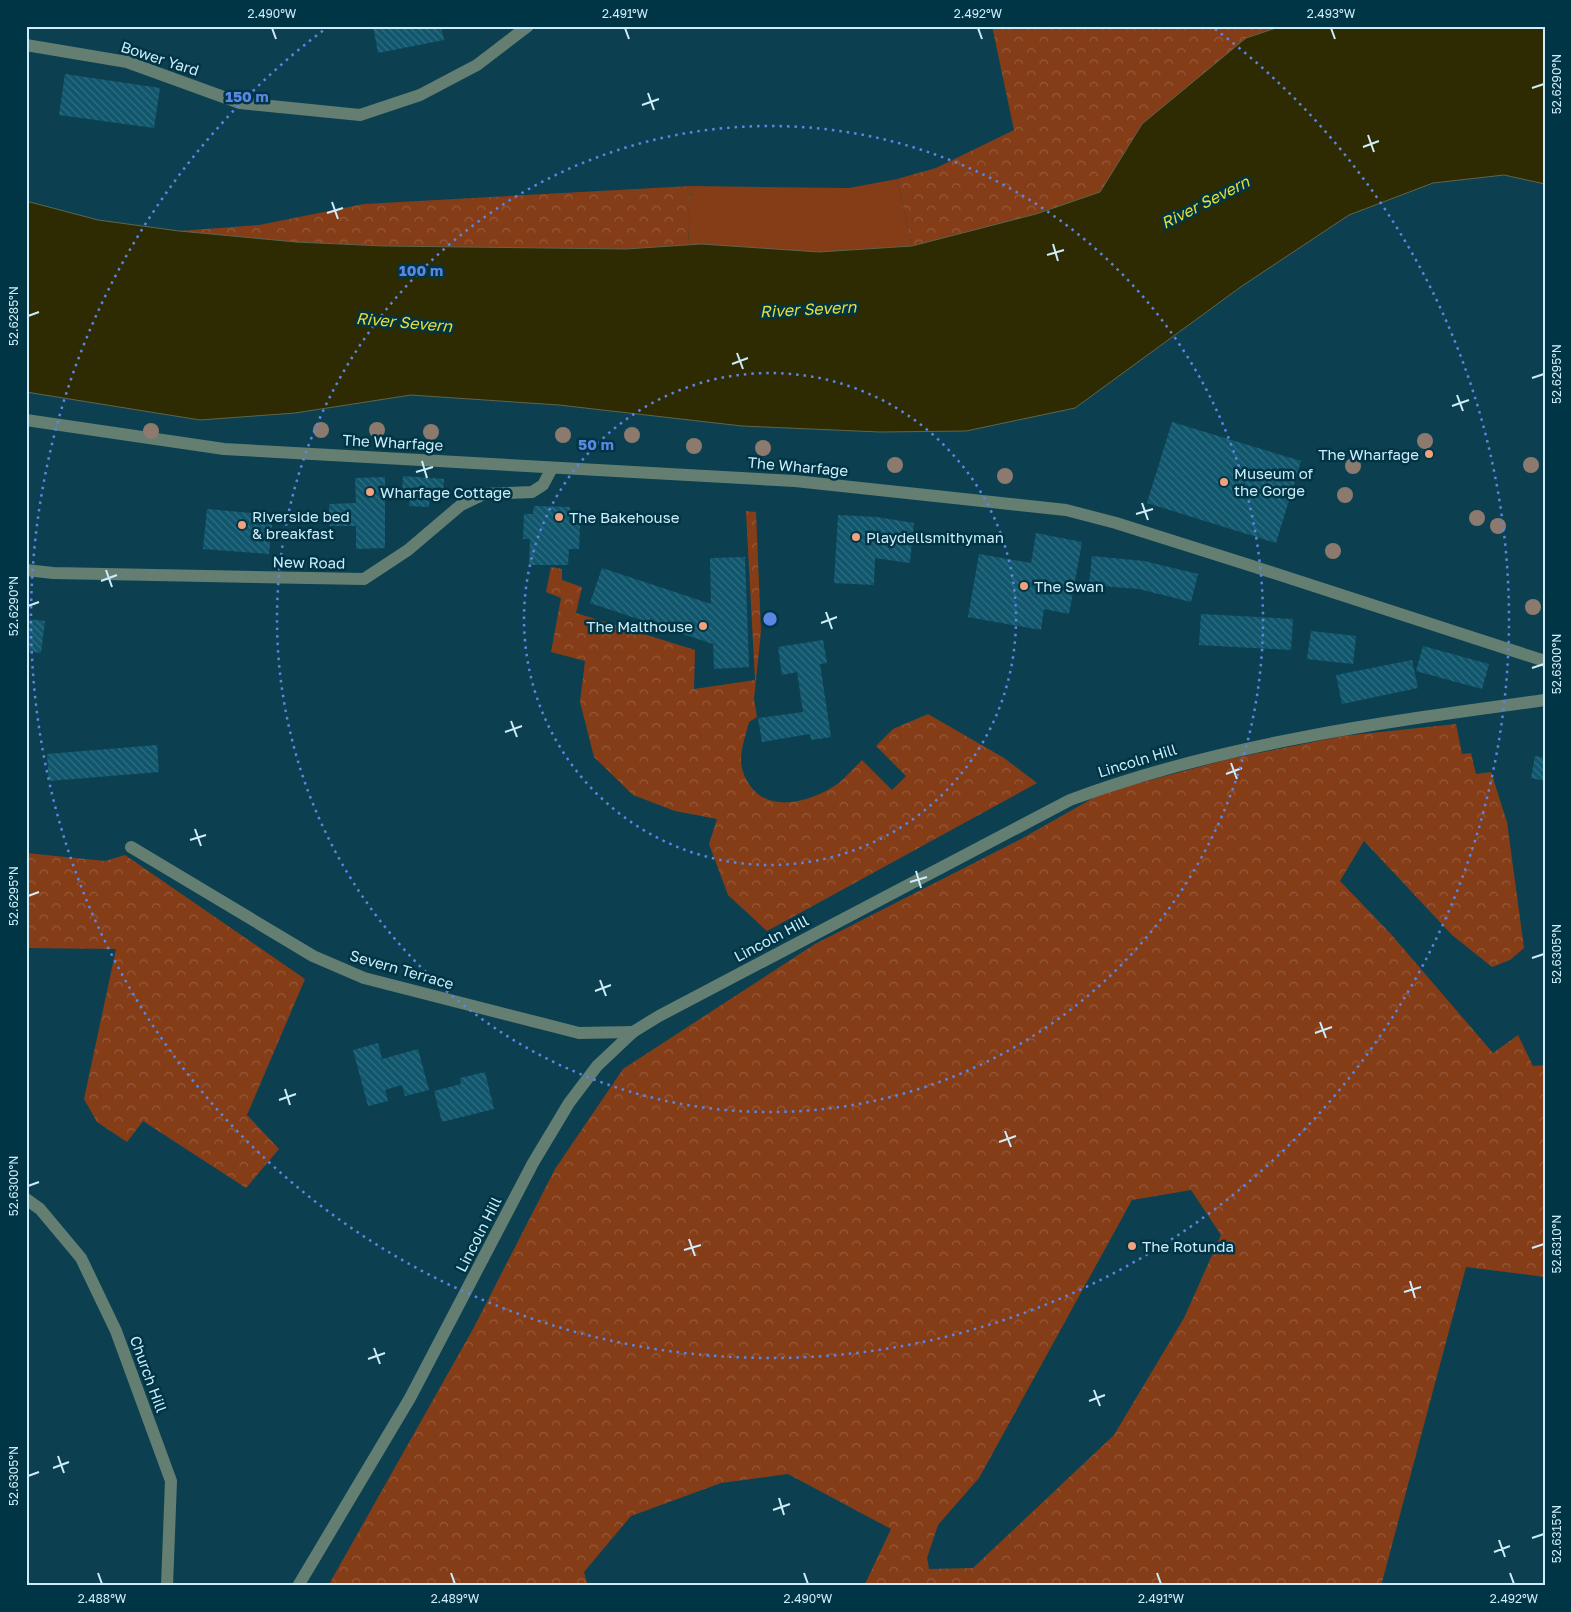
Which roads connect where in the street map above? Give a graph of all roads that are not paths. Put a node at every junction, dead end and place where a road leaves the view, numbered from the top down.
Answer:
1 (528, 26) edge
2 (26, 45) edge
3 (26, 420) edge
4 (552, 468) junction
5 (26, 570) edge
6 (1545, 661) edge
7 (1545, 700) edge
8 (131, 848) dead end
9 (633, 1032) junction
10 (26, 1199) edge
11 (167, 1586) edge
12 (298, 1586) edge

1 - 2 street, Bower Yard
3 - 4 street, The Wharfage
4 - 5 street, New Road
4 - 6 street, The Wharfage
7 - 9 street, Lincoln Hill
8 - 9 street, Severn Terrace
9 - 12 street, Lincoln Hill
10 - 11 street, Church Hill

